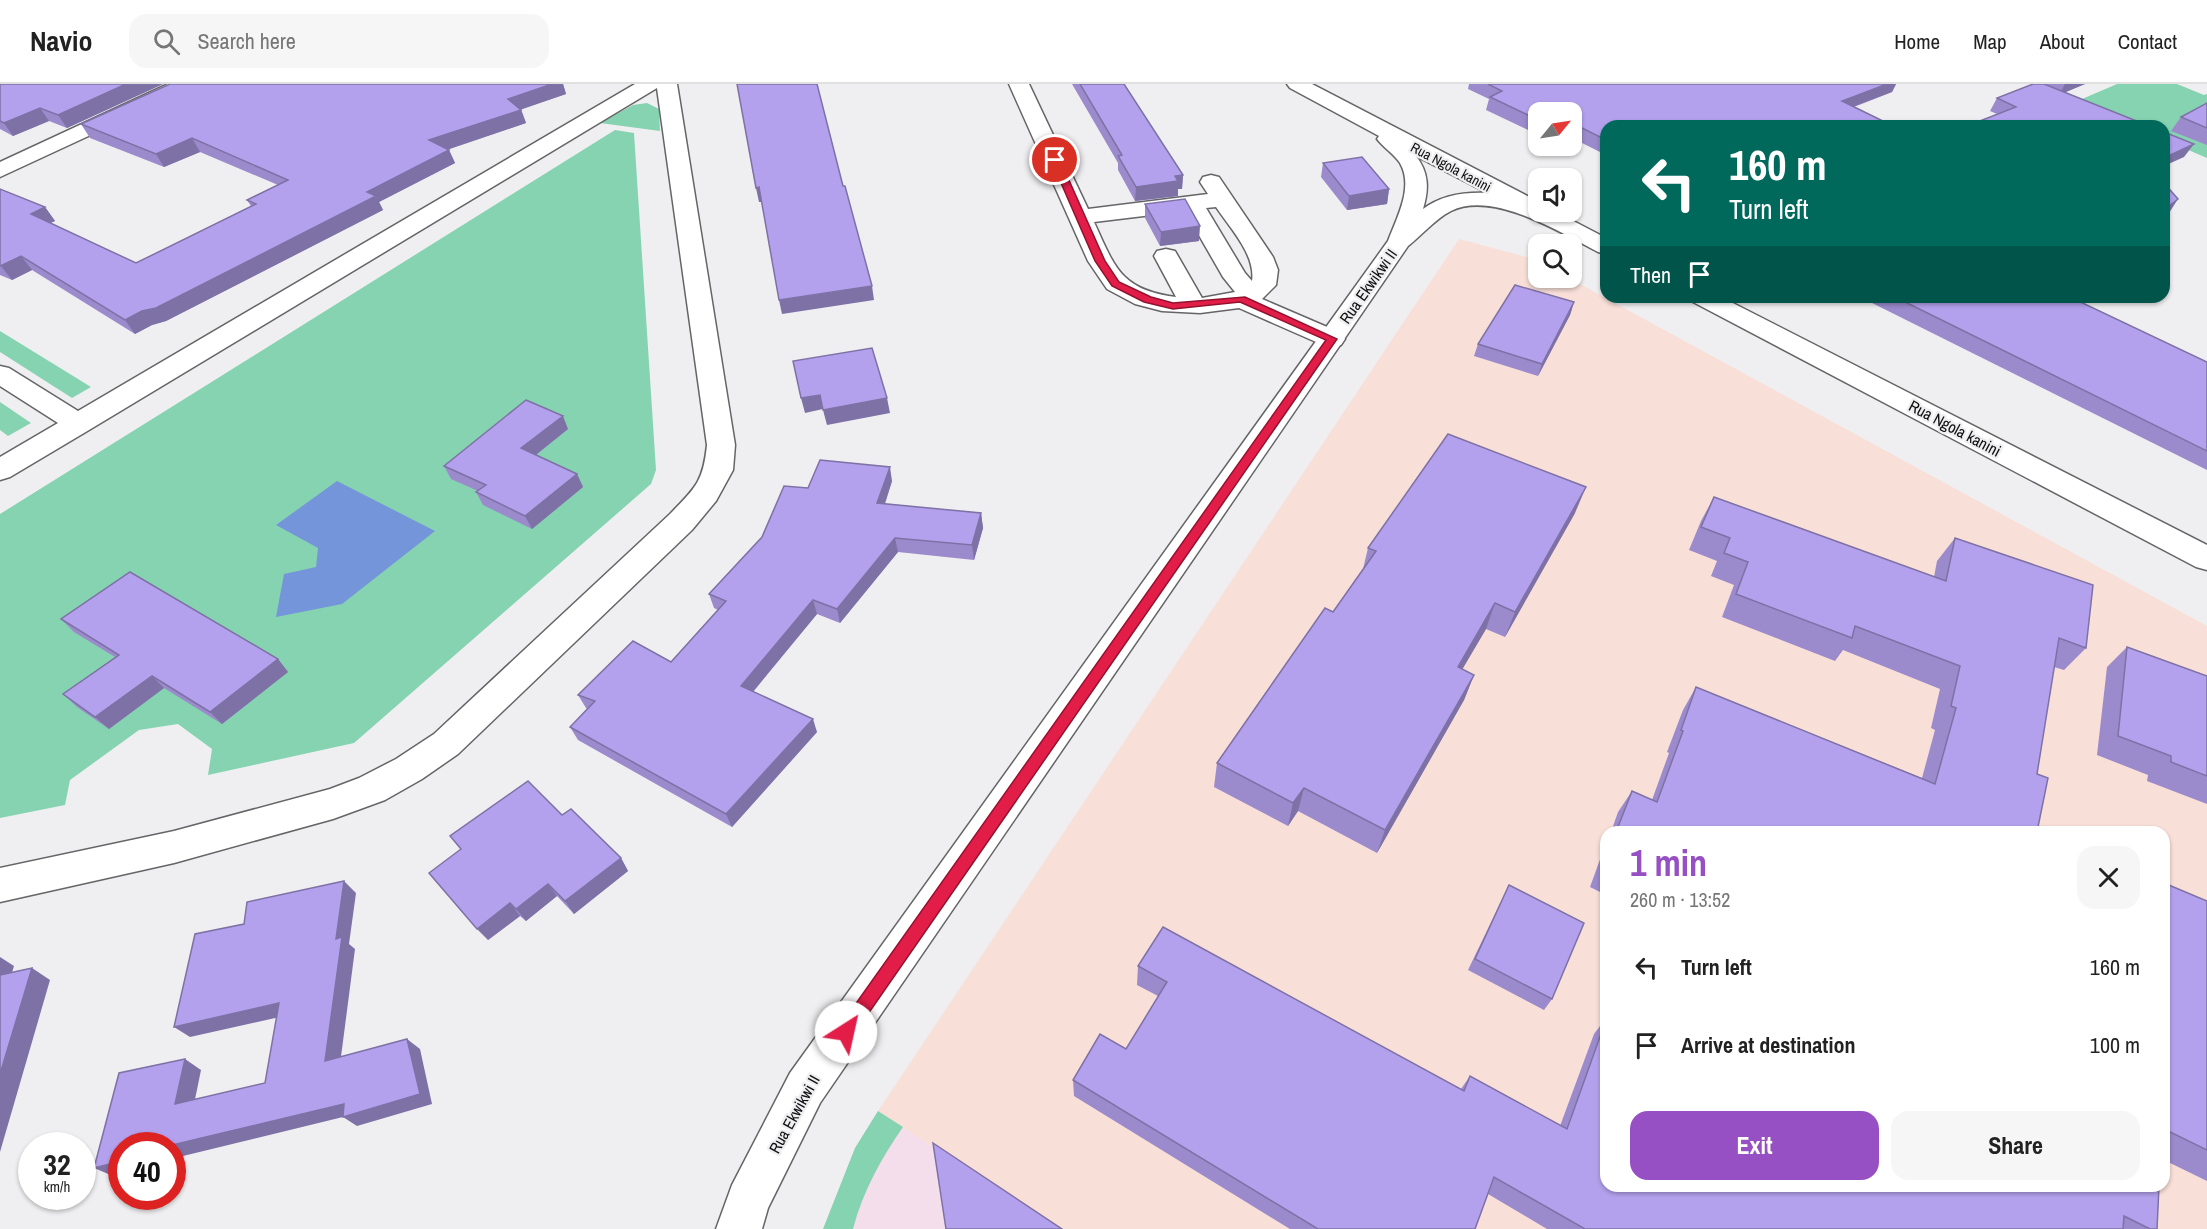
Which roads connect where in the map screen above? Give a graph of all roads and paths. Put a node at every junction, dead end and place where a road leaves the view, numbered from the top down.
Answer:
1 (185, 84) edge
2 (650, 84) edge
3 (667, 84) edge
4 (1019, 84) edge
5 (1297, 84) edge
6 (1360, 117) junction
7 (0, 170) edge
8 (1191, 203) junction
9 (1528, 207) edge
10 (1528, 209) edge
11 (1082, 217) junction
12 (1557, 222) edge
13 (1400, 241) junction
14 (1600, 244) edge
15 (1166, 256) dead end
16 (1246, 297) junction
17 (1714, 303) edge
18 (1193, 305) junction
19 (1332, 339) junction
20 (0, 374) edge
21 (79, 424) junction
22 (2, 466) edge
23 (2207, 559) edge
24 (0, 885) edge
25 (739, 1229) edge

1 - 7 street
2 - 21 street
3 - 24 street
4 - 11 street
5 - 6 street, Rua Ngola kanini
6 - 9 street, Rua Ngola kanini
6 - 13 street, Rua Ekwikwi II
8 - 11 street
8 - 16 street
8 - 16 street
10 - 13 street, Rua Ekwikwi II
11 - 18 street
12 - 14 street, Rua Ngola kanini
13 - 19 street, Rua Ekwikwi II
15 - 18 street
16 - 18 street
16 - 19 street
17 - 23 street, Rua Ngola kanini
19 - 25 street, Rua Ekwikwi II
20 - 21 street
21 - 22 street

